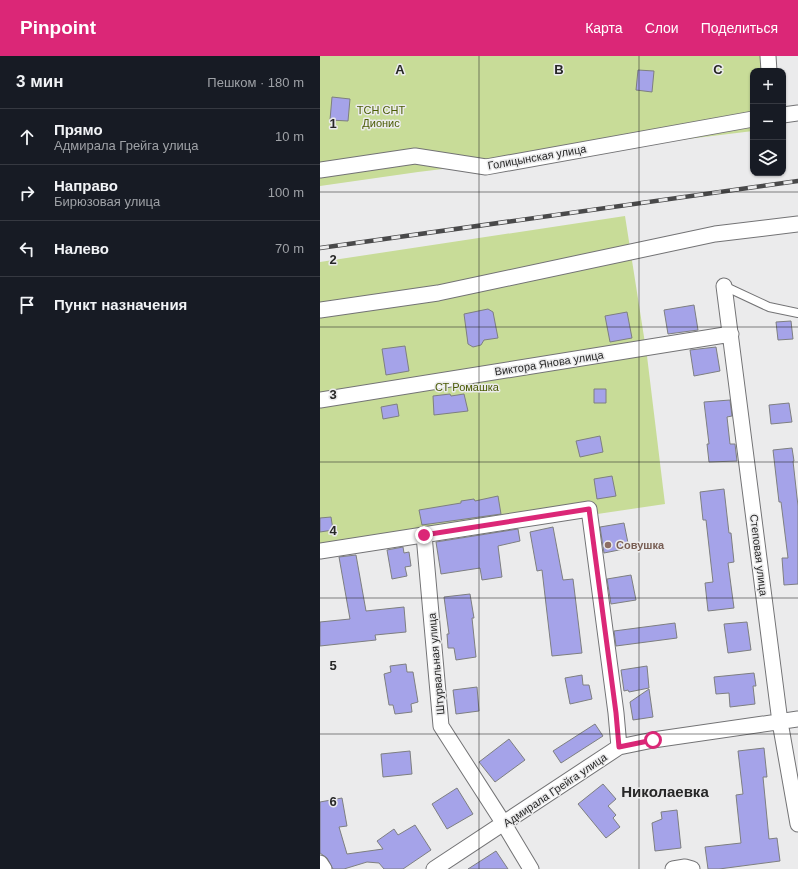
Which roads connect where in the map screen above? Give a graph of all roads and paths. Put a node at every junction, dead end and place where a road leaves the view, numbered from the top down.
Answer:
1 (768, 56) edge
2 (769, 68) edge
3 (798, 113) edge
4 (786, 115) edge
5 (750, 120) edge
6 (320, 170) edge
7 (798, 224) edge
8 (724, 286) joint
9 (320, 310) edge
10 (798, 313) edge
11 (731, 334) junction
12 (320, 400) edge
13 (424, 535) junction
14 (320, 551) edge
15 (798, 719) edge
16 (780, 722) junction
17 (619, 747) junction
18 (504, 824) junction
19 (798, 824) edge
20 (320, 863) edge
21 (324, 869) edge
22 (434, 869) edge
23 (531, 869) edge
24 (673, 869) edge
25 (692, 869) edge

1 - 2 street
3 - 4 street
5 - 6 street, Голицынская улица
7 - 9 street
8 - 10 lane
8 - 11 street, Степовая улица
11 - 12 street, Виктора Янова улица
11 - 16 street, Степовая улица
13 - 14 street
13 - 17 street
13 - 18 street, Штурвальная улица
15 - 16 street, Адмирала Грейга улица
16 - 17 street, Адмирала Грейга улица
16 - 19 street, Степовая улица
17 - 18 street, Адмирала Грейга улица
18 - 22 street, Адмирала Грейга улица
18 - 23 street, Штурвальная улица
20 - 21 street
24 - 25 street

